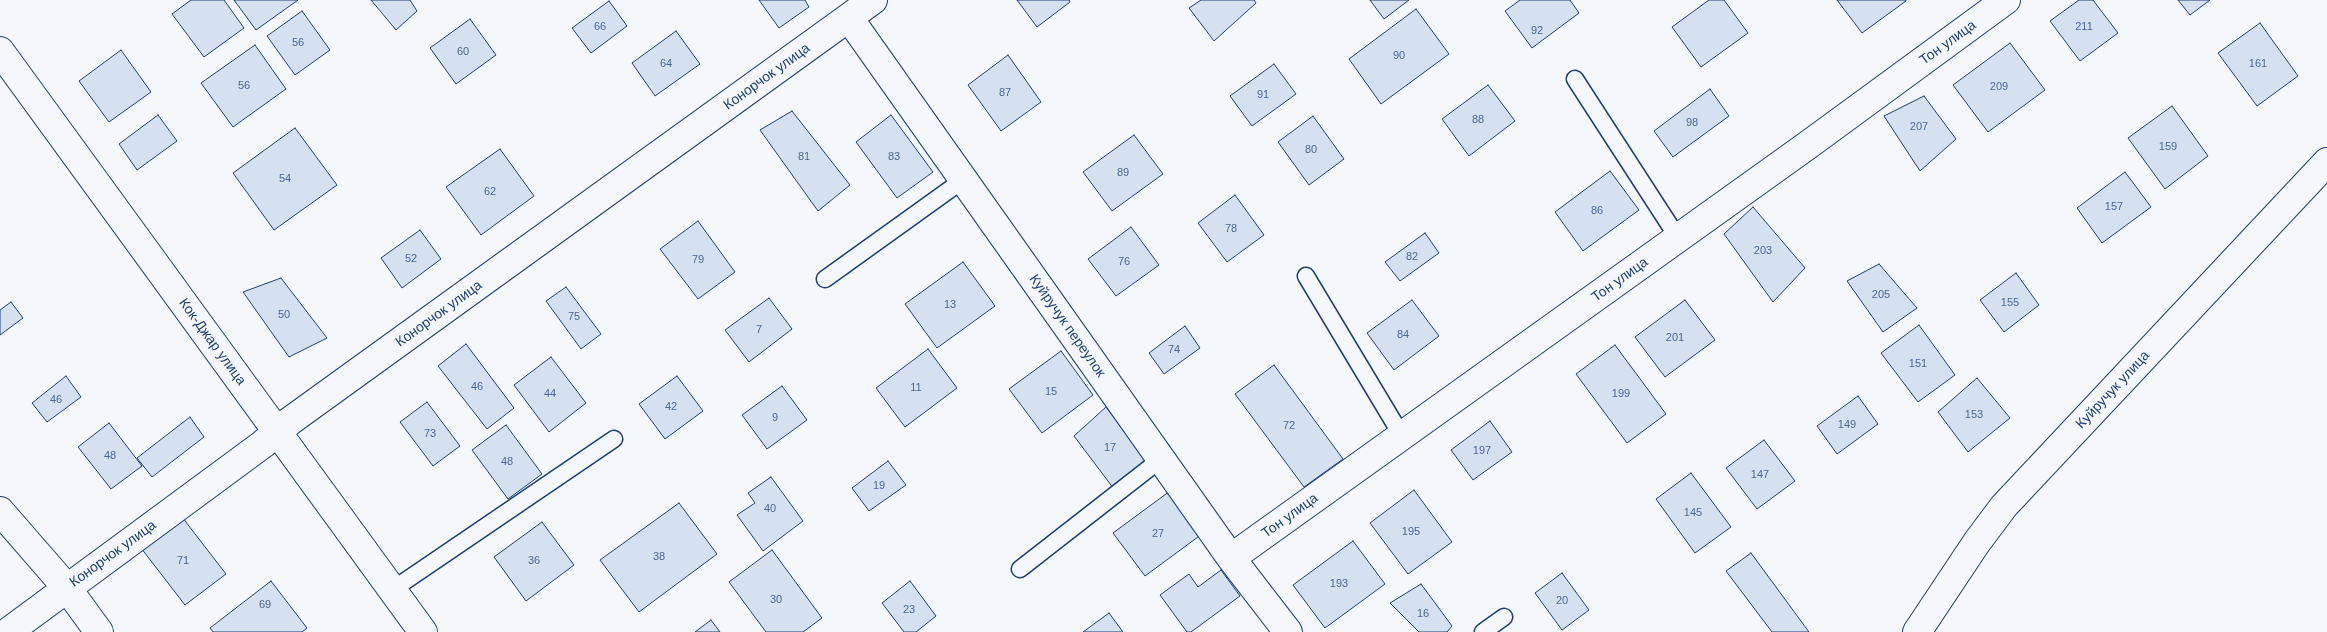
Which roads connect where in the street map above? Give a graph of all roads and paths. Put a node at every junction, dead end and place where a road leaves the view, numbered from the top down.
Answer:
1 (873, 0) edge
2 (2006, 0) edge
3 (849, 18) junction
4 (0, 51) edge
5 (1575, 79) dead end
6 (2327, 162) edge
7 (963, 180) junction
8 (1678, 238) junction
9 (1306, 276) dead end
10 (825, 280) dead end
11 (278, 432) junction
12 (1402, 436) junction
13 (614, 439) dead end
14 (1161, 459) junction
15 (0, 511) edge
16 (1231, 558) junction
17 (1020, 569) dead end
18 (67, 588) junction
19 (392, 590) junction
20 (1504, 617) dead end
21 (8, 632) edge
22 (99, 632) edge
23 (423, 632) edge
24 (1288, 632) edge
25 (1483, 632) edge
26 (1918, 632) edge

1 - 3 street, Конорчок улица
2 - 8 street, Тон улица
3 - 7 street, Куйручук переулок
3 - 11 street, Конорчок улица
4 - 11 street, Кок-Джар улица
5 - 8 lane
6 - 26 street, Куйручук улица
7 - 10 lane
7 - 14 street, Куйручук переулок
8 - 12 street, Тон улица
9 - 12 lane
11 - 18 street, Конорчок улица
11 - 19 street, Кок-Джар улица
12 - 16 street, Тон улица
13 - 19 lane
14 - 16 street, Куйручук переулок
14 - 17 lane
15 - 18 street
16 - 24 street, Куйручук переулок
18 - 21 street, Конорчок улица
18 - 22 street
19 - 23 street, Кок-Джар улица
20 - 25 lane

